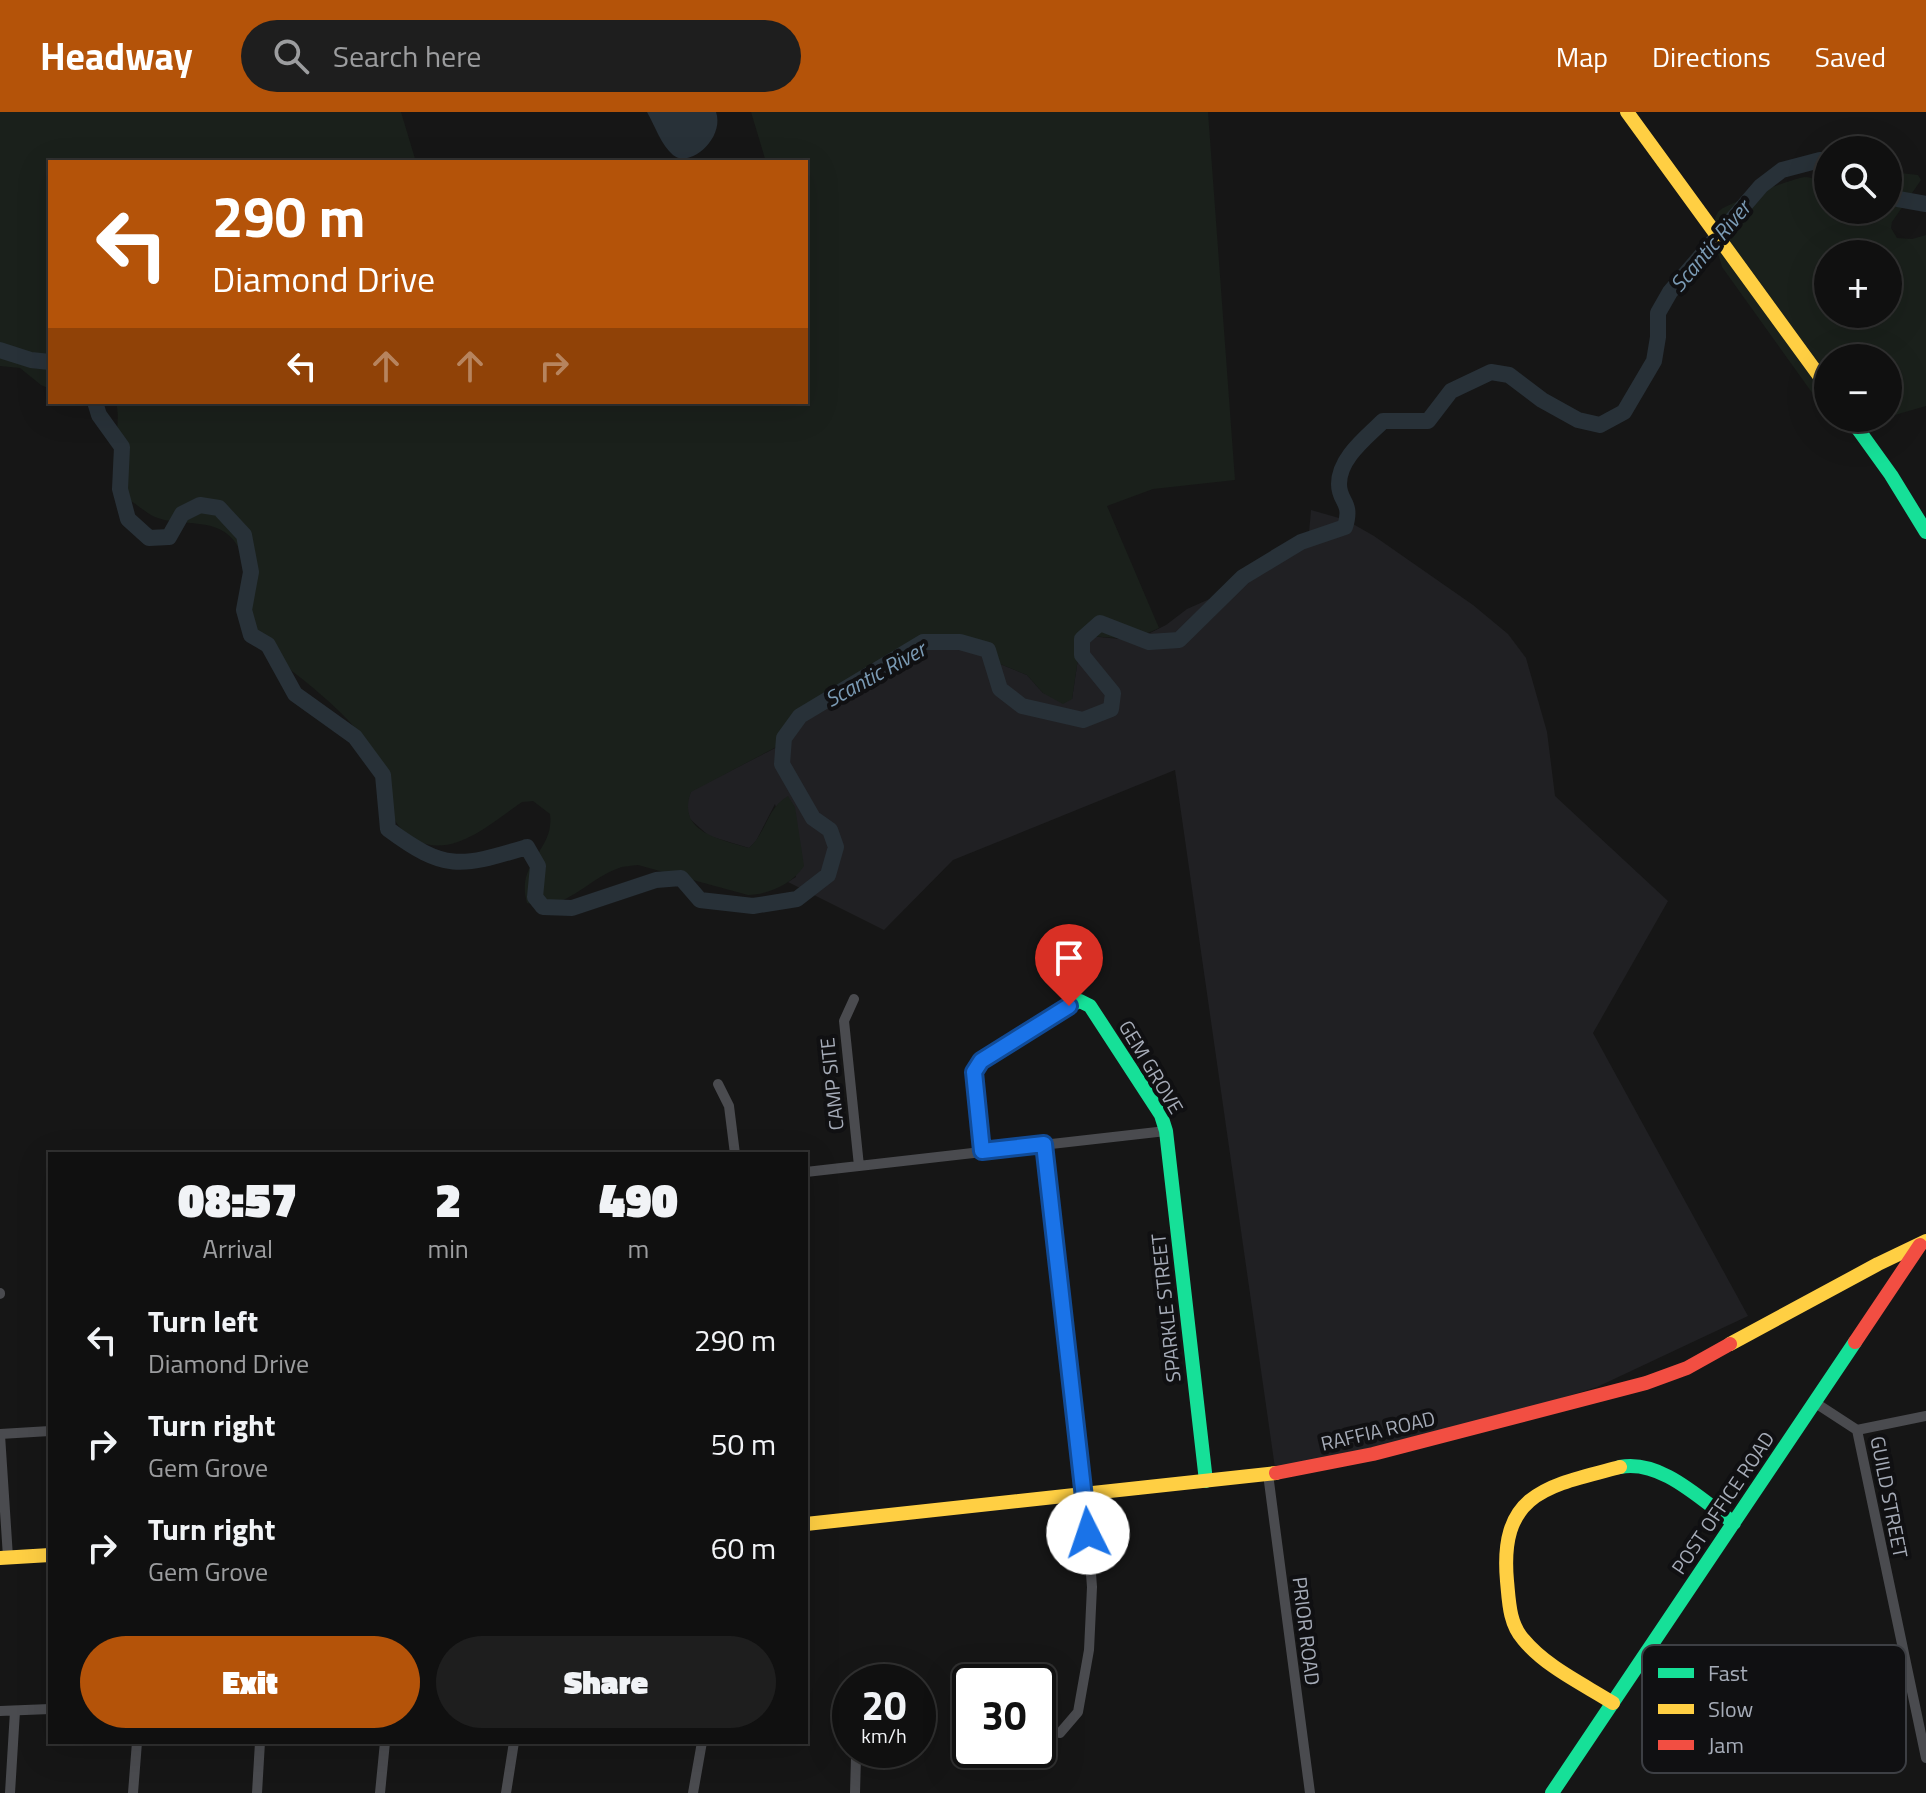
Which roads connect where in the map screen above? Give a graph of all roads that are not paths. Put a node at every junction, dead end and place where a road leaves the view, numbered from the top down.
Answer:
1 (1627, 112) edge
2 (1814, 369) edge
3 (1860, 432) edge
4 (1926, 532) edge
5 (854, 999) dead end
6 (718, 1084) dead end
7 (1166, 1131) junction
8 (1044, 1144) junction
9 (982, 1151) junction
10 (735, 1152) edge
11 (859, 1166) junction
12 (808, 1172) edge
13 (1924, 1240) edge
14 (1814, 1402) junction
15 (1926, 1416) edge
16 (1857, 1430) junction
17 (48, 1431) edge
18 (0, 1434) edge
19 (1268, 1474) junction
20 (1206, 1481) junction
21 (1085, 1495) junction
22 (1734, 1523) junction
23 (808, 1524) edge
24 (48, 1555) edge
25 (4, 1557) edge
26 (1652, 1645) edge
27 (1902, 1645) edge
28 (1642, 1660) edge
29 (1906, 1663) edge
30 (1613, 1703) junction
31 (48, 1709) edge
32 (0, 1711) edge
33 (15, 1711) junction
34 (1060, 1733) dead end
35 (137, 1744) edge
36 (260, 1744) edge
37 (385, 1744) edge
38 (514, 1744) edge
39 (702, 1744) edge
40 (1926, 1758) edge
41 (856, 1768) edge
42 (10, 1793) edge
43 (133, 1793) edge
44 (257, 1793) edge
45 (380, 1793) edge
46 (506, 1793) edge
47 (693, 1793) edge
48 (855, 1793) edge
49 (1310, 1793) edge
50 (1552, 1793) edge

1 - 2 street
3 - 4 street
5 - 11 street, CAMP SITE
6 - 10 street
7 - 8 street
7 - 9 street, GEM GROVE
7 - 20 street, SPARKLE STREET
8 - 9 street
8 - 21 street
9 - 11 street
11 - 12 street
13 - 14 street, POST OFFICE ROAD
13 - 19 street, RAFFIA ROAD
14 - 16 street
14 - 22 street, POST OFFICE ROAD
15 - 16 street
16 - 27 street, GUILD STREET
17 - 18 street
18 - 25 street
19 - 20 street, RAFFIA ROAD
19 - 49 street, PRIOR ROAD
20 - 21 street, RAFFIA ROAD
21 - 23 street, RAFFIA ROAD
21 - 34 street
22 - 26 street, POST OFFICE ROAD
22 - 30 street
24 - 25 street
28 - 30 street, POST OFFICE ROAD
29 - 40 street, GUILD STREET
30 - 50 street, POST OFFICE ROAD
31 - 33 street
32 - 33 street
33 - 42 street
35 - 43 street
36 - 44 street
37 - 45 street
38 - 46 street
39 - 47 street
41 - 48 street

